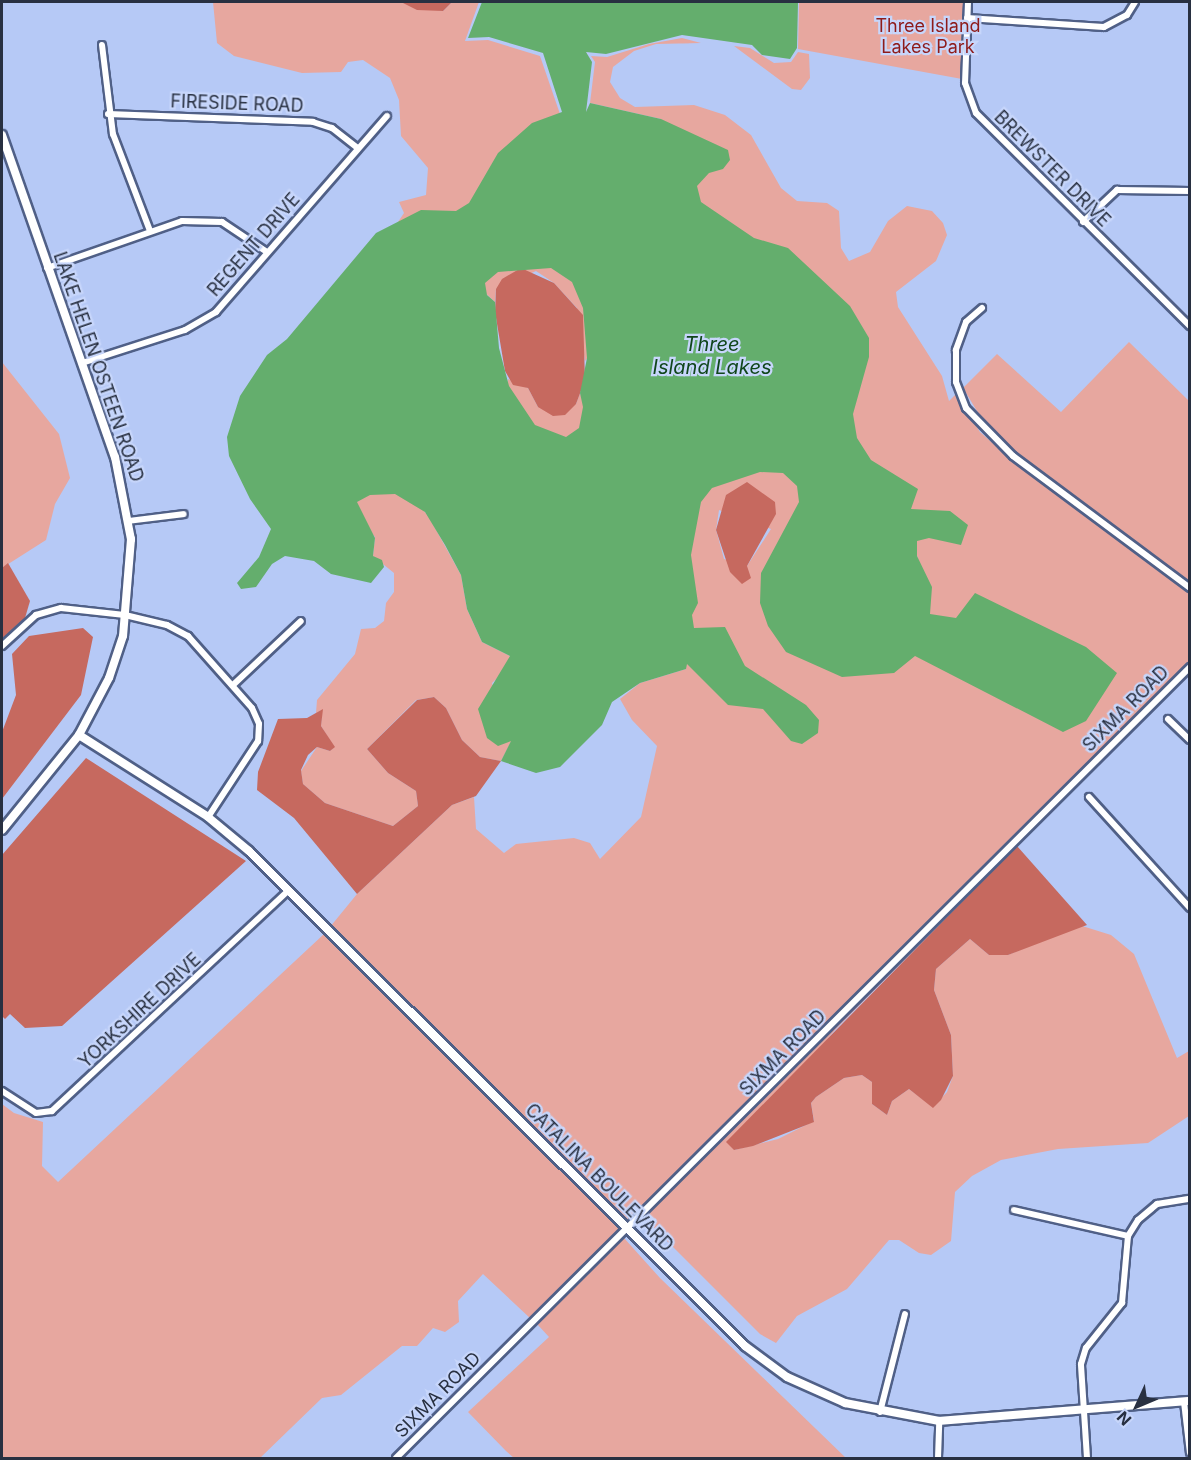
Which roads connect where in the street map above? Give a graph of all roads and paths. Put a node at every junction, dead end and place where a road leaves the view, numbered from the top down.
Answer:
1 (968, 2) edge
2 (1135, 2) edge
3 (967, 18) junction
4 (102, 45) dead end
5 (108, 114) junction
6 (387, 116) dead end
7 (2, 135) edge
8 (358, 148) junction
9 (1190, 192) edge
10 (1083, 222) junction
11 (150, 231) junction
12 (267, 252) junction
13 (47, 268) junction
14 (982, 308) dead end
15 (1190, 326) edge
16 (82, 363) junction
17 (184, 514) dead end
18 (128, 521) junction
19 (1190, 588) edge
20 (125, 615) junction
21 (301, 621) dead end
22 (2, 646) edge
23 (1190, 667) edge
24 (233, 685) junction
25 (1168, 719) dead end
26 (79, 735) junction
27 (1190, 740) edge
28 (1089, 797) dead end
29 (208, 817) junction
30 (2, 830) edge
31 (288, 891) junction
32 (1190, 908) edge
33 (2, 1091) edge
34 (1190, 1198) edge
35 (1014, 1210) dead end
36 (628, 1229) junction
37 (1128, 1236) junction
38 (905, 1314) dead end
39 (1187, 1401) edge
40 (1083, 1411) junction
41 (880, 1412) junction
42 (939, 1421) junction
43 (1190, 1453) edge
44 (396, 1458) edge
45 (938, 1458) edge
46 (1087, 1458) edge

1 - 3 street, BREWSTER DRIVE
2 - 3 street
3 - 10 street, BREWSTER DRIVE
4 - 5 street
5 - 8 street, FIRESIDE ROAD
5 - 11 street
6 - 8 street, REGENT DRIVE
7 - 13 street, LAKE HELEN OSTEEN ROAD
8 - 12 street, REGENT DRIVE
9 - 10 street
10 - 15 street, BREWSTER DRIVE
11 - 12 street
11 - 13 street
12 - 16 street, REGENT DRIVE
13 - 16 street, LAKE HELEN OSTEEN ROAD
14 - 19 street
16 - 18 street, LAKE HELEN OSTEEN ROAD
17 - 18 street
18 - 20 street, LAKE HELEN OSTEEN ROAD
20 - 22 street
20 - 24 street
20 - 26 street, LAKE HELEN OSTEEN ROAD
21 - 24 street
23 - 36 street, SIXMA ROAD
24 - 29 street
25 - 27 street
26 - 29 street, CATALINA BOULEVARD
26 - 30 street, LAKE HELEN OSTEEN ROAD
28 - 32 street
29 - 31 street, CATALINA BOULEVARD
31 - 33 street, YORKSHIRE DRIVE
31 - 36 street, CATALINA BOULEVARD
34 - 37 street
35 - 37 street
36 - 41 street, CATALINA BOULEVARD
36 - 44 street, SIXMA ROAD
37 - 40 street
38 - 41 street
39 - 40 street, CATALINA BOULEVARD
39 - 43 street
40 - 42 street, CATALINA BOULEVARD
40 - 46 street
41 - 42 street, CATALINA BOULEVARD
42 - 45 street

